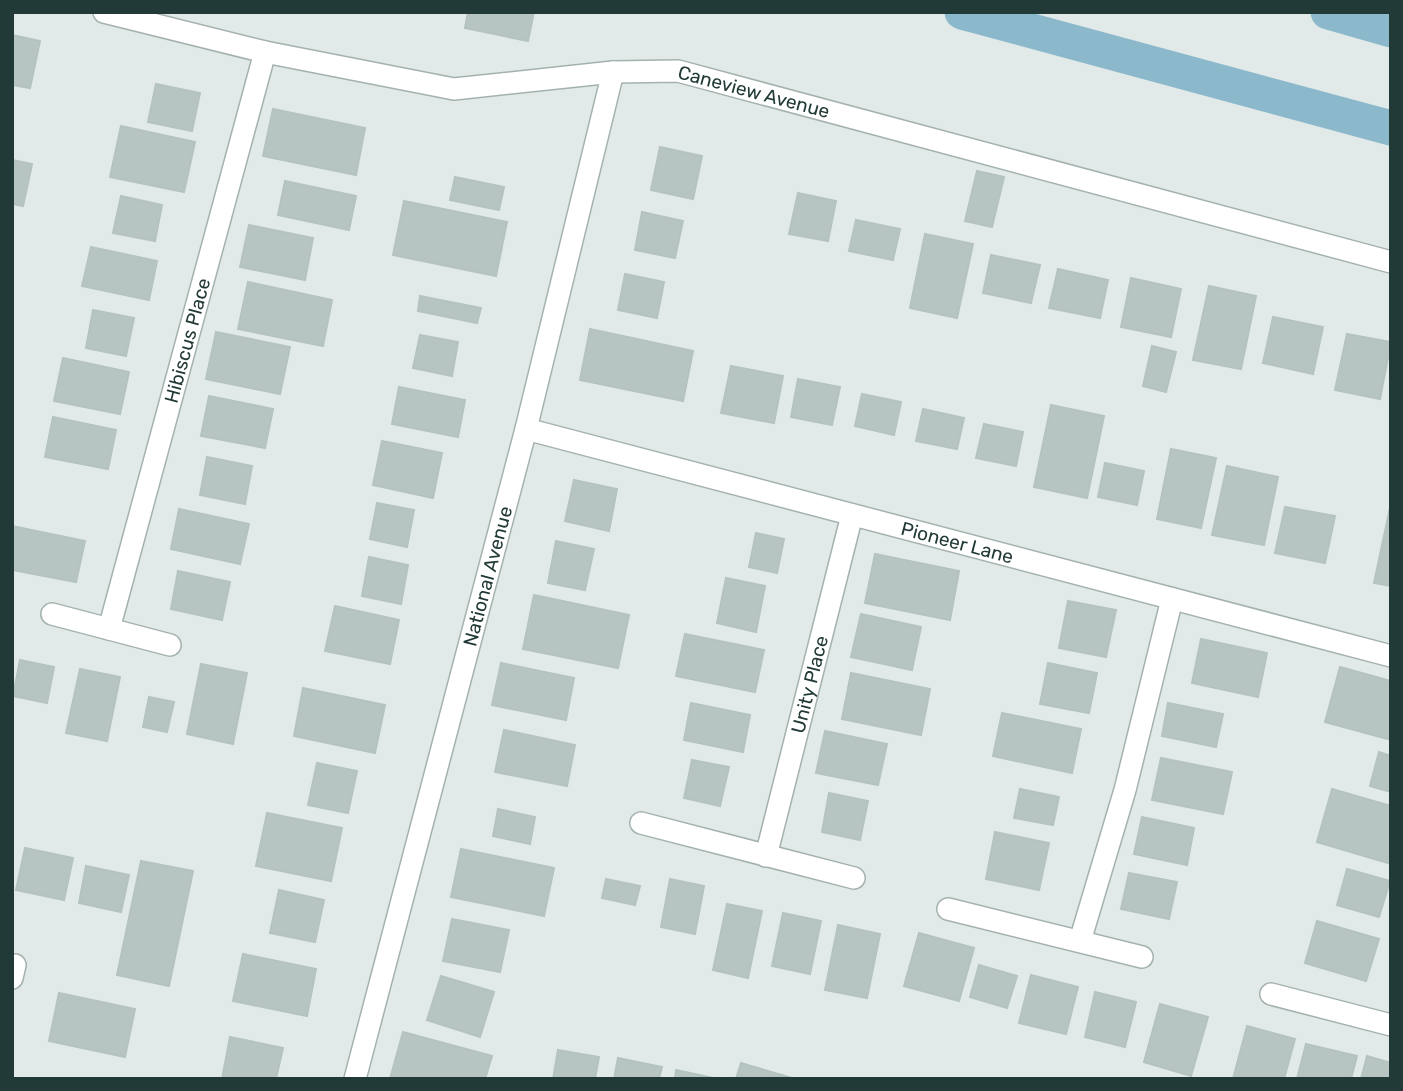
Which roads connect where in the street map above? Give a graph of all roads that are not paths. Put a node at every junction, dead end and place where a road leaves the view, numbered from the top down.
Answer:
1 (104, 12) edge
2 (265, 52) junction
3 (613, 72) junction
4 (1391, 262) edge
5 (526, 429) junction
6 (852, 515) junction
7 (1172, 599) junction
8 (52, 614) dead end
9 (109, 629) junction
10 (170, 645) dead end
11 (1391, 656) edge
12 (641, 823) dead end
13 (766, 856) junction
14 (854, 878) dead end
15 (948, 909) dead end
16 (1080, 941) junction
17 (1142, 957) dead end
18 (1271, 994) dead end
19 (1391, 1024) edge
20 (355, 1079) edge

1 - 2 street, Caneview Avenue
2 - 3 street, Caneview Avenue
2 - 9 street, Hibiscus Place
3 - 4 street, Caneview Avenue
3 - 5 street, National Avenue
5 - 6 street, Pioneer Lane
5 - 20 street, National Avenue
6 - 7 street, Pioneer Lane
6 - 13 street, Unity Place
7 - 11 street, Pioneer Lane
7 - 16 street
8 - 9 street
9 - 10 street
12 - 13 street
13 - 14 street
15 - 16 street
16 - 17 street
18 - 19 street

